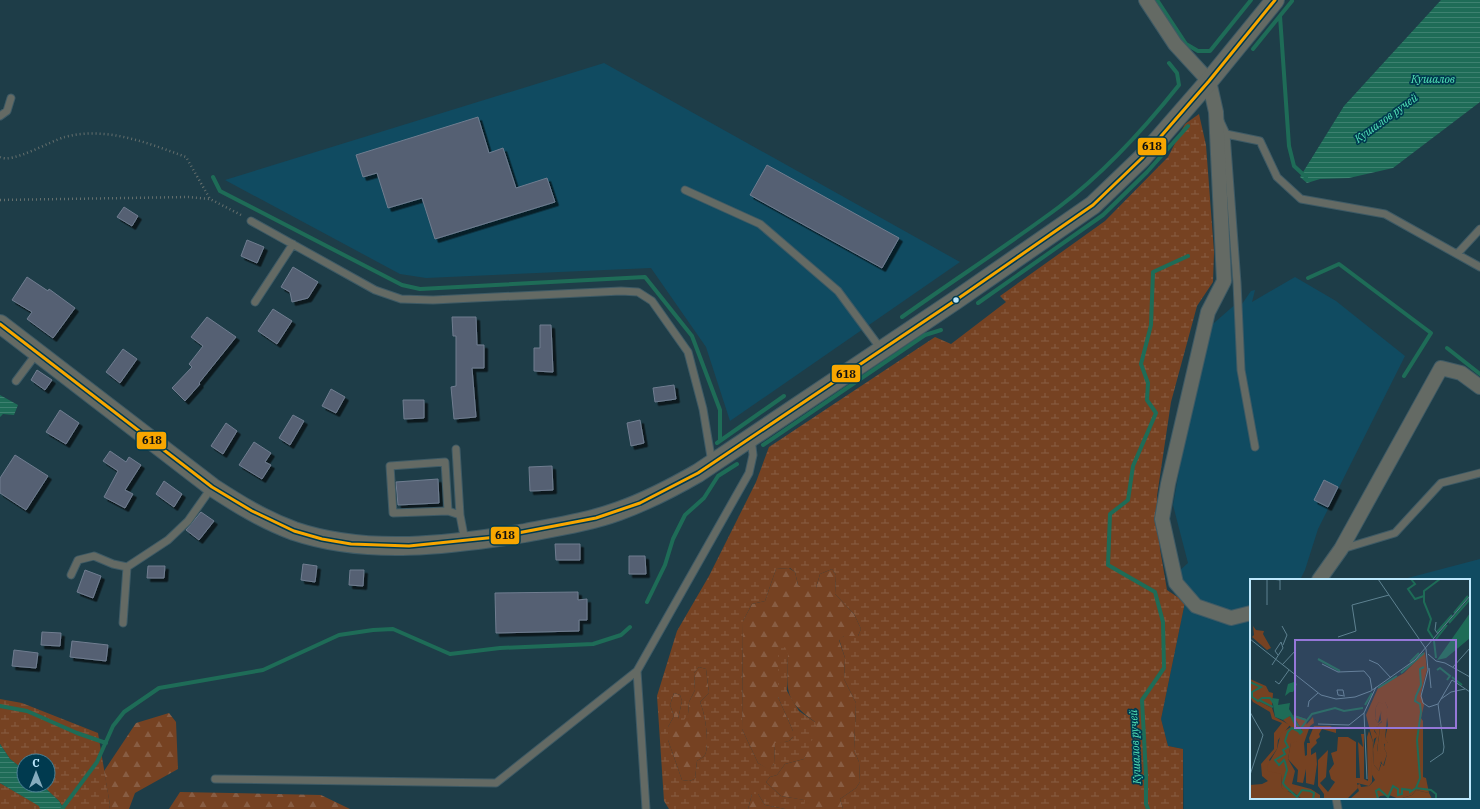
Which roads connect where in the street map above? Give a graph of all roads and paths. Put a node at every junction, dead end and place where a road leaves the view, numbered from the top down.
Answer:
1 (1146, 0) edge
2 (1275, 0) edge
3 (1209, 81) junction
4 (11, 98) dead end
5 (1216, 112) junction
6 (0, 116) edge
7 (1226, 134) junction
8 (0, 157) edge
9 (685, 190) dead end
10 (210, 199) junction
11 (0, 200) edge
12 (250, 221) joint
13 (1480, 229) edge
14 (293, 244) junction
15 (1457, 254) junction
16 (1480, 267) edge
17 (256, 302) dead end
18 (0, 324) edge
19 (882, 351) junction
20 (37, 353) junction
21 (16, 381) dead end
22 (1480, 387) edge
23 (751, 438) junction
24 (1255, 447) dead end
25 (456, 449) dead end
26 (712, 463) junction
27 (1480, 473) edge
28 (212, 487) junction
29 (448, 511) junction
30 (460, 515) junction
31 (465, 541) junction
32 (1341, 549) junction
33 (127, 567) junction
34 (71, 575) dead end
35 (1320, 579) edge
36 (1250, 613) edge
37 (124, 623) dead end
38 (637, 671) junction
39 (215, 779) dead end
40 (1336, 799) edge
41 (646, 809) edge
42 (1338, 809) edge

1 - 3 street
2 - 3 street
3 - 5 street
3 - 19 street
4 - 6 lane
5 - 7 lane
5 - 36 street
7 - 15 lane
7 - 24 lane
8 - 10 path
9 - 19 lane
10 - 11 path
10 - 12 path
12 - 14 lane
13 - 15 lane
14 - 17 lane
14 - 26 lane
15 - 16 lane
18 - 20 street
19 - 23 street
20 - 21 lane
20 - 28 street
22 - 32 street
23 - 26 street
23 - 38 lane
25 - 30 lane
26 - 31 street
27 - 32 lane
28 - 31 street
28 - 33 lane
29 - 29 lane
29 - 30 lane
30 - 31 lane
32 - 35 street
33 - 34 lane
33 - 37 lane
38 - 39 lane
38 - 41 lane
40 - 42 lane

